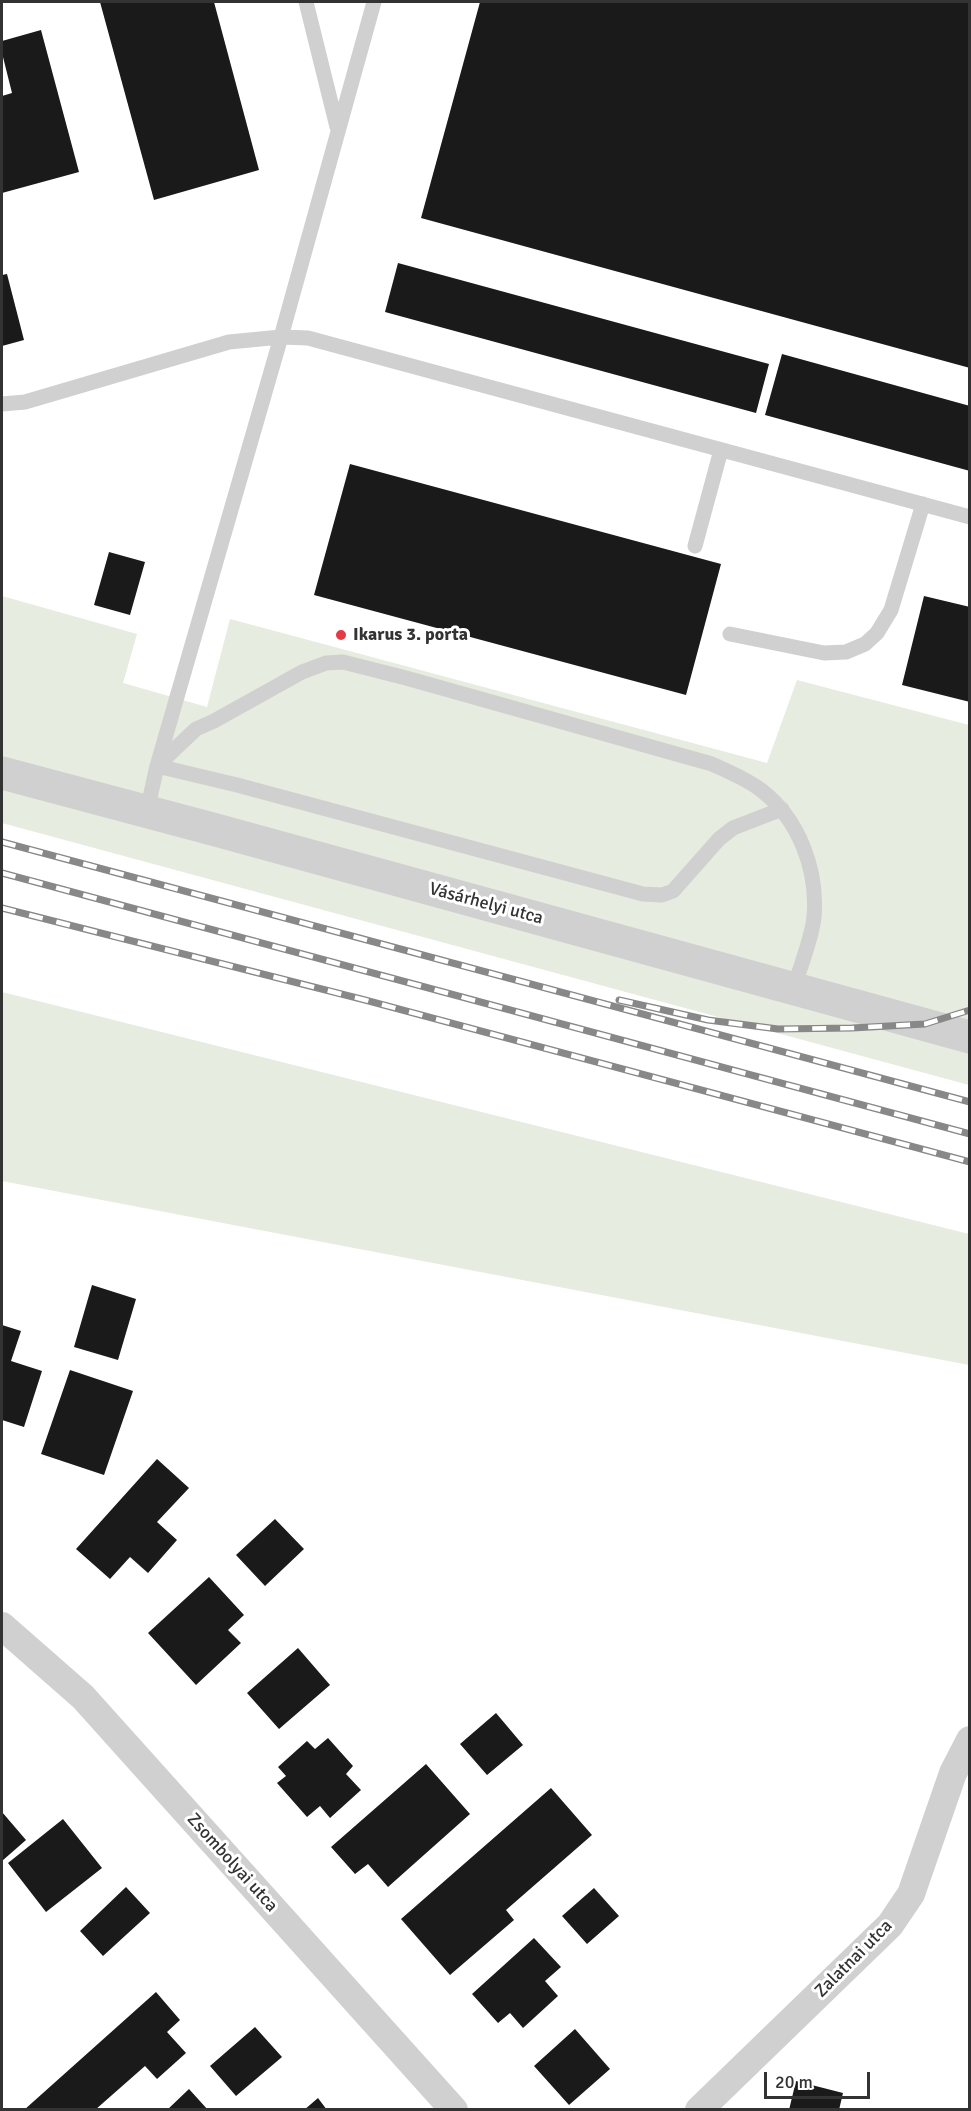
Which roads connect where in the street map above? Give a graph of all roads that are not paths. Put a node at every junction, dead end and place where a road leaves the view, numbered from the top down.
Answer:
1 (306, 2) edge
2 (374, 2) edge
3 (338, 129) junction
4 (281, 337) junction
5 (2, 404) edge
6 (721, 450) junction
7 (923, 504) junction
8 (969, 517) edge
9 (695, 546) dead end
10 (730, 634) dead end
11 (157, 766) junction
12 (2, 773) edge
13 (782, 809) junction
14 (147, 811) junction
15 (794, 988) junction
16 (969, 1037) edge
17 (2, 1626) edge
18 (969, 1740) edge
19 (454, 2109) edge
20 (699, 2109) edge

1 - 3 lane
2 - 3 lane
3 - 4 lane
4 - 5 lane
4 - 6 lane
4 - 11 lane
6 - 7 lane
6 - 9 lane
7 - 8 lane
7 - 10 lane
11 - 13 lane
11 - 13 lane
11 - 14 lane
12 - 14 street, Vásárhelyi utca
13 - 15 lane
14 - 15 street, Vásárhelyi utca
15 - 16 street, Vásárhelyi utca
17 - 19 street, Zsombolyai utca
18 - 20 street, Zalatnai utca

